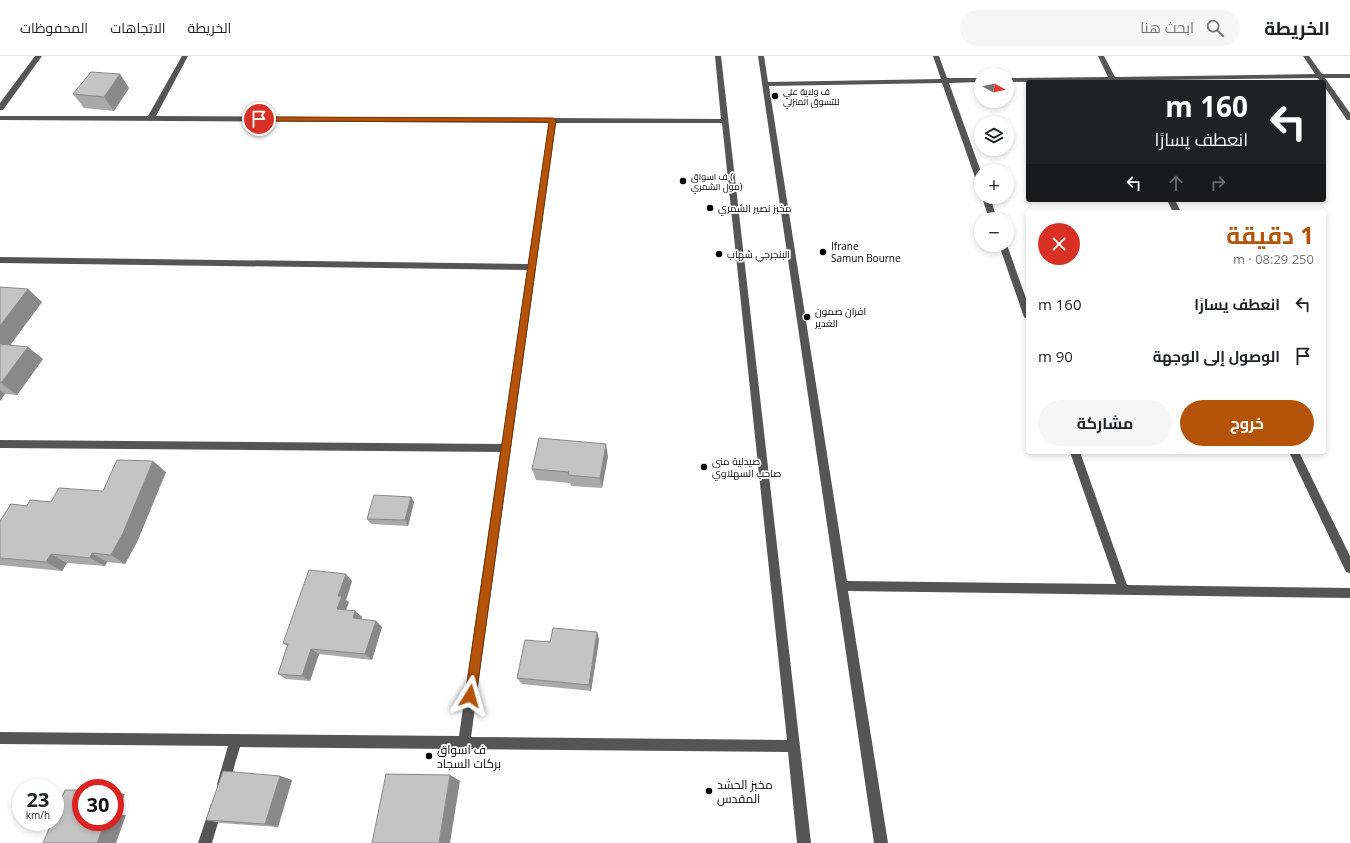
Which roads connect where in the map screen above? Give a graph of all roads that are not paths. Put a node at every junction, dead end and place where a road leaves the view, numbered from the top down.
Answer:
1 (39, 56) edge
2 (185, 56) edge
3 (718, 56) edge
4 (761, 56) edge
5 (936, 56) edge
6 (1101, 56) edge
7 (1306, 56) edge
8 (1321, 76) junction
9 (1350, 76) edge
10 (974, 80) edge
11 (1014, 80) edge
12 (1113, 80) edge
13 (1324, 80) edge
14 (945, 81) junction
15 (1326, 83) edge
16 (765, 84) junction
17 (0, 108) edge
18 (0, 118) edge
19 (151, 118) junction
20 (1350, 118) edge
21 (553, 120) junction
22 (725, 121) junction
23 (974, 164) edge
24 (1005, 252) edge
25 (0, 260) edge
26 (532, 267) junction
27 (1026, 311) edge
28 (0, 444) edge
29 (506, 448) junction
30 (1076, 454) edge
31 (1295, 454) edge
32 (1350, 568) edge
33 (842, 586) junction
34 (1123, 589) junction
35 (1350, 593) edge
36 (0, 738) edge
37 (236, 740) junction
38 (464, 742) junction
39 (793, 746) junction
40 (205, 843) edge
41 (804, 843) edge
42 (881, 843) edge

1 - 17 street
2 - 19 street
3 - 22 street
4 - 16 street
5 - 14 street
6 - 12 street
7 - 8 street
8 - 9 street
8 - 12 street
8 - 13 street
10 - 14 street
11 - 12 street
14 - 16 street
14 - 23 street
15 - 20 street
16 - 33 street
18 - 19 street
19 - 21 street
21 - 22 street
21 - 26 street
22 - 39 street
24 - 27 street
25 - 26 street
26 - 29 street
28 - 29 street
29 - 38 street
30 - 34 street
31 - 32 street
33 - 34 street
33 - 42 street
34 - 35 street
36 - 37 street
37 - 38 street
37 - 40 street
38 - 39 street
39 - 41 street

